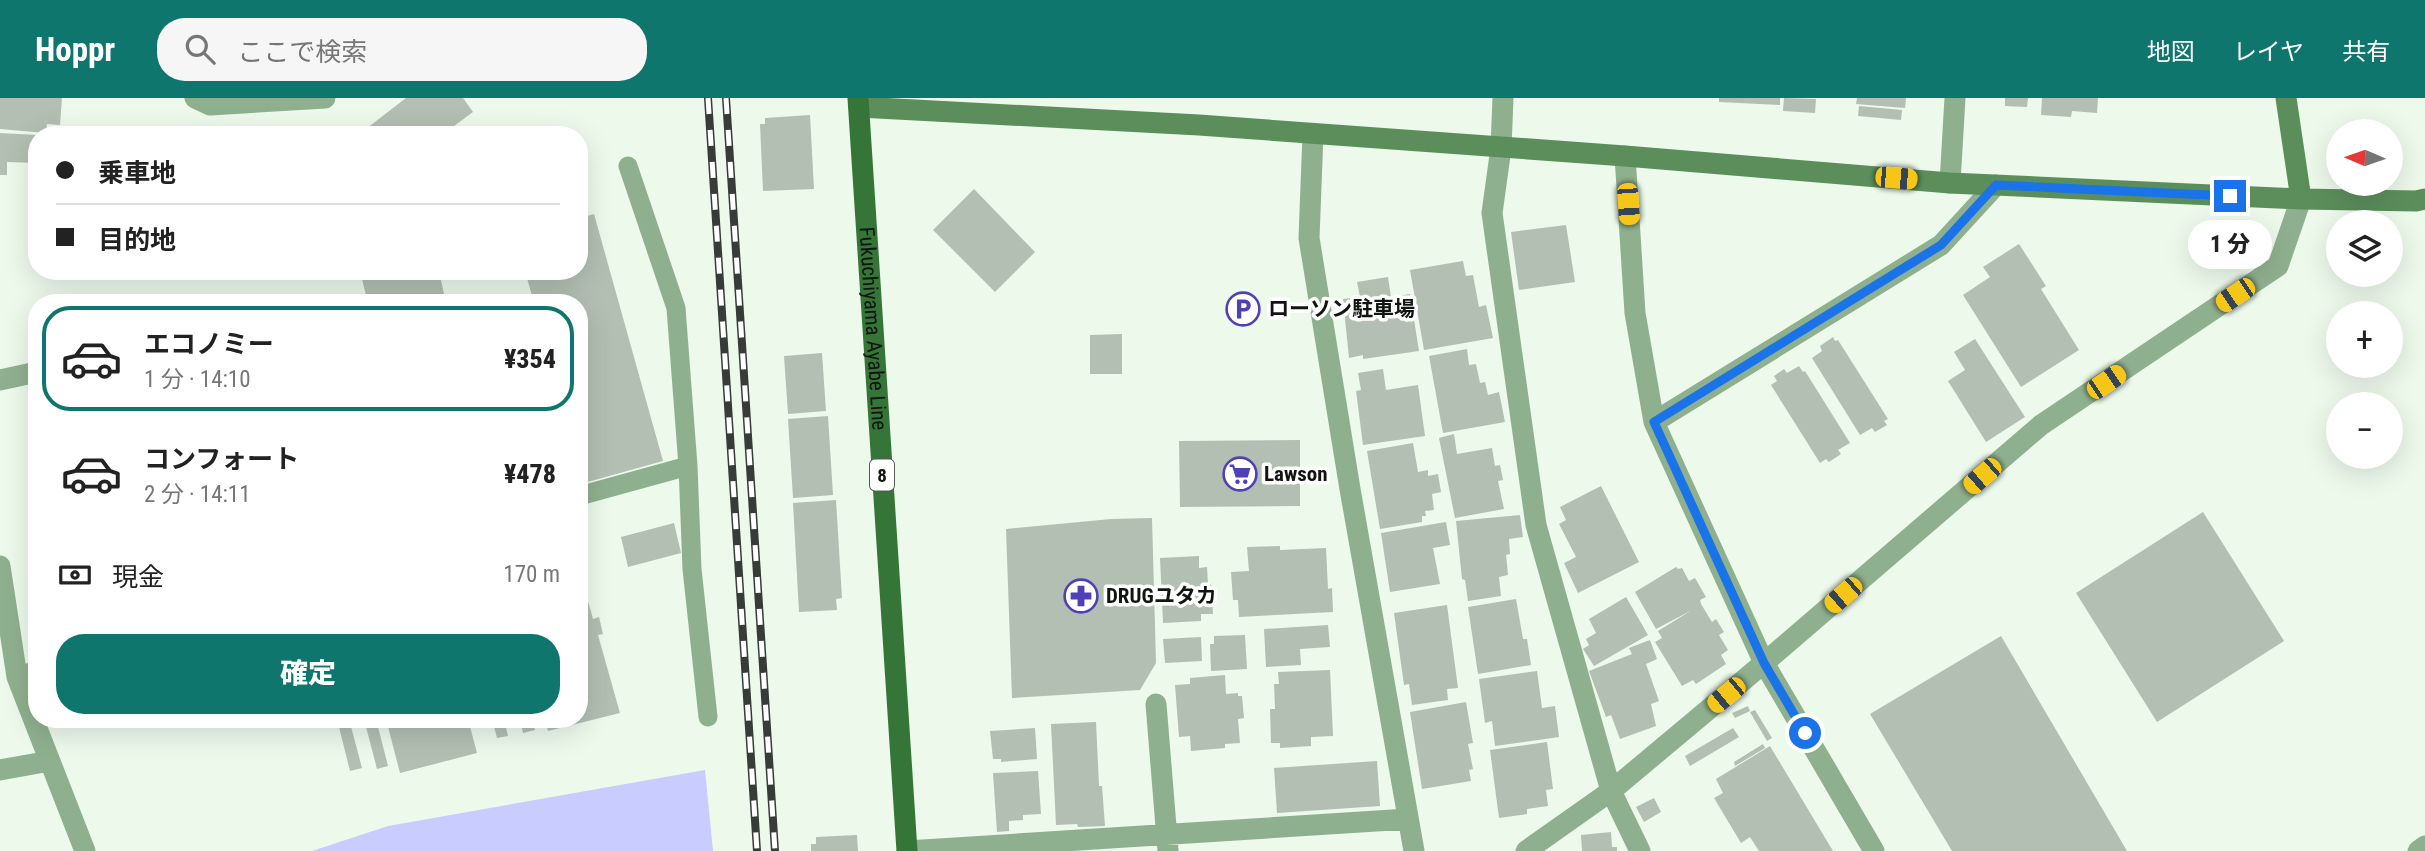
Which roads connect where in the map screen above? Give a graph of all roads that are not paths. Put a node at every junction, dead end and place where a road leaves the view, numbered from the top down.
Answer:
1 (195, 98) edge
2 (325, 98) edge
3 (1503, 98) edge
4 (1955, 98) edge
5 (2286, 98) edge
6 (859, 103) edge
7 (1313, 134) junction
8 (1501, 148) junction
9 (1625, 156) junction
10 (628, 166) dead end
11 (1950, 183) junction
12 (1996, 185) junction
13 (2425, 199) edge
14 (2301, 200) junction
15 (28, 374) edge
16 (0, 380) edge
17 (1654, 422) junction
18 (688, 466) junction
19 (588, 494) edge
20 (0, 566) edge
21 (1764, 663) junction
22 (27, 673) edge
23 (1156, 704) dead end
24 (708, 717) dead end
25 (41, 728) edge
26 (50, 761) junction
27 (0, 771) edge
28 (1611, 791) junction
29 (1408, 819) junction
30 (1167, 842) edge
31 (2425, 846) edge
32 (85, 851) edge
33 (907, 851) edge
34 (1414, 851) edge
35 (1526, 851) edge
36 (1640, 851) edge
37 (1874, 851) edge
38 (2418, 851) edge

1 - 2 street
3 - 8 street
4 - 11 street
5 - 14 street
6 - 7 street
6 - 33 main road, Fukuchiyama Ayabe Line / 8
7 - 8 street
7 - 29 street
8 - 9 street
8 - 28 street
9 - 11 street
9 - 17 street
10 - 18 lane
11 - 12 street
12 - 14 street
12 - 17 street
13 - 14 street
14 - 21 street
15 - 16 street
17 - 21 street
18 - 19 lane
18 - 24 lane
20 - 22 street
21 - 28 street
21 - 37 street
23 - 30 street
25 - 26 street
26 - 27 street
26 - 32 street
28 - 35 street
28 - 36 street
29 - 30 street
29 - 34 street
30 - 33 street
31 - 38 street

